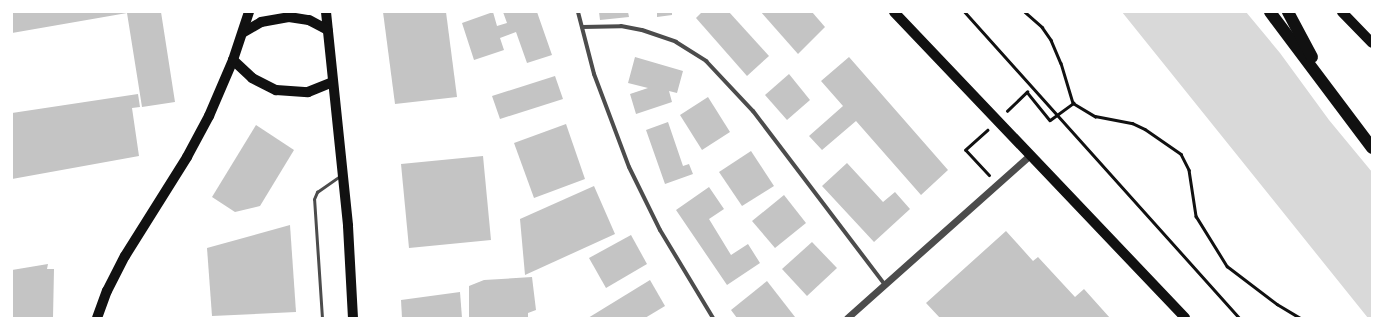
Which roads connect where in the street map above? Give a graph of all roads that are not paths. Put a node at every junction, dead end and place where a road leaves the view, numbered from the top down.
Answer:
1 (249, 12) edge
2 (326, 12) edge
3 (578, 12) edge
4 (894, 12) edge
5 (1270, 12) edge
6 (1288, 12) edge
7 (1342, 12) edge
8 (582, 27) junction
9 (328, 30) junction
10 (244, 32) junction
11 (1372, 43) edge
12 (234, 60) junction
13 (333, 82) junction
14 (1329, 90) junction
15 (1372, 148) edge
16 (1030, 155) junction
17 (343, 173) junction
18 (885, 285) junction
19 (98, 318) edge
20 (322, 318) edge
21 (353, 318) edge
22 (713, 318) edge
23 (847, 318) edge
24 (1184, 318) edge

1 - 10 main road
2 - 9 main road
3 - 8 street
4 - 16 main road
5 - 14 highway
6 - 14 highway
7 - 11 main road
8 - 18 street
8 - 22 street
9 - 10 main road
9 - 13 main road
10 - 12 main road
12 - 13 main road
12 - 19 main road
13 - 17 main road
14 - 15 highway
16 - 18 street
16 - 24 main road
17 - 20 lane
17 - 21 main road
18 - 23 street

